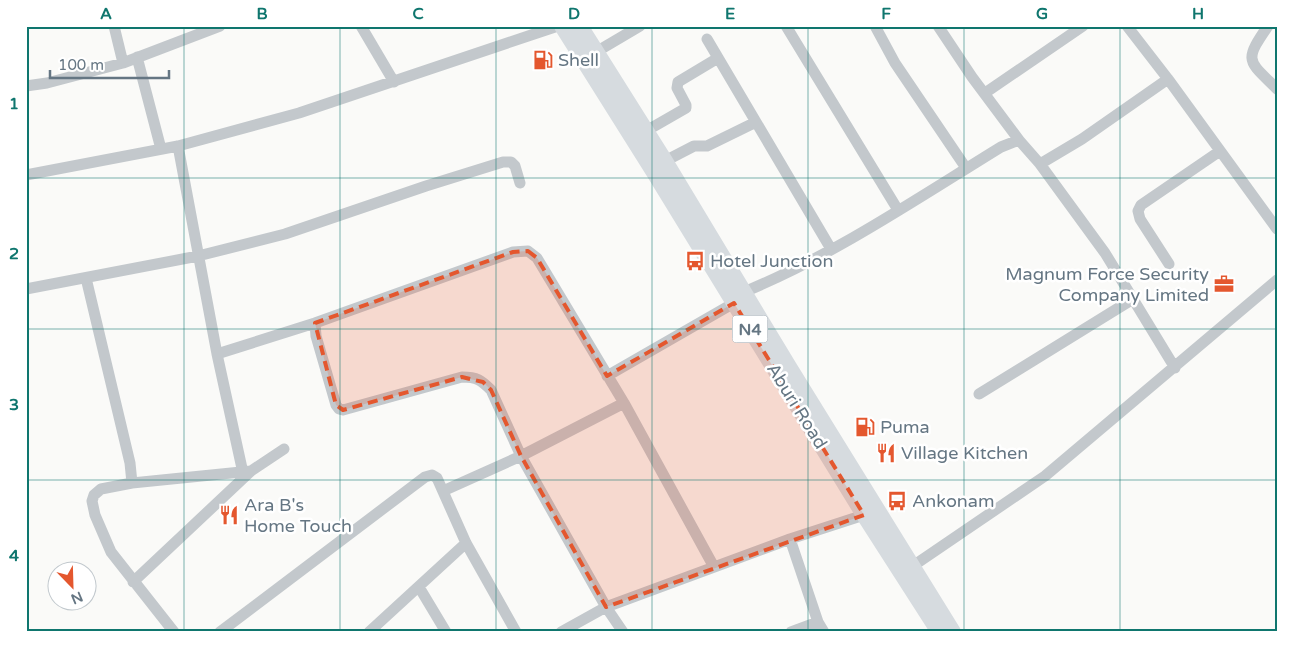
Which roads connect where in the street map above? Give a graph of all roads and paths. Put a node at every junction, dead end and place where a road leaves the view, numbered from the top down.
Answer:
1 (114, 26) edge
2 (220, 26) edge
3 (361, 26) edge
4 (560, 26) edge
5 (580, 26) edge
6 (640, 26) edge
7 (786, 26) edge
8 (875, 26) edge
9 (938, 26) edge
10 (1083, 26) edge
11 (1127, 26) edge
12 (1268, 26) edge
13 (707, 39) dead end
14 (596, 52) junction
15 (137, 58) junction
16 (718, 58) junction
17 (123, 63) junction
18 (1168, 79) junction
19 (394, 82) junction
20 (26, 86) edge
21 (1277, 89) edge
22 (985, 93) junction
23 (756, 122) junction
24 (646, 130) junction
25 (1019, 140) junction
26 (178, 146) junction
27 (161, 149) junction
28 (1220, 151) junction
29 (665, 161) junction
30 (1040, 164) junction
31 (966, 168) junction
32 (26, 175) edge
33 (520, 183) dead end
34 (898, 210) junction
35 (1277, 229) edge
36 (831, 249) junction
37 (198, 256) junction
38 (1169, 264) dead end
39 (86, 278) junction
40 (1277, 280) edge
41 (26, 289) edge
42 (739, 298) junction
43 (1133, 299) junction
44 (315, 323) junction
45 (217, 354) junction
46 (1175, 368) junction
47 (608, 376) junction
48 (979, 394) dead end
49 (624, 404) junction
50 (284, 449) dead end
51 (521, 456) junction
52 (247, 472) junction
53 (132, 484) junction
54 (443, 492) junction
55 (864, 515) junction
56 (790, 539) junction
57 (466, 543) junction
58 (714, 567) junction
59 (907, 570) junction
60 (134, 582) junction
61 (420, 587) junction
62 (606, 607) junction
63 (821, 627) edge
64 (174, 632) edge
65 (220, 632) edge
66 (369, 632) edge
67 (446, 632) edge
68 (516, 632) edge
69 (561, 632) edge
70 (623, 632) edge
71 (792, 632) edge
72 (939, 632) edge
73 (953, 632) edge

1 - 17 street
2 - 15 street
3 - 19 street
4 - 19 street
4 - 42 highway, Aburi Road / N4
5 - 14 highway, Aburi Road / N4
6 - 14 street
7 - 34 street
8 - 31 street
9 - 22 street
10 - 22 street
11 - 18 street
12 - 21 street
13 - 16 street
14 - 24 highway, Aburi Road / N4
15 - 17 street
15 - 27 street
16 - 23 street
16 - 24 street
17 - 20 street
18 - 28 street
18 - 30 street
19 - 26 street
22 - 25 street
23 - 29 street
23 - 36 street
24 - 29 highway, Aburi Road / N4
25 - 30 street
25 - 31 street
26 - 27 street
26 - 37 street
27 - 32 street
28 - 35 street
28 - 38 street
29 - 42 highway, Aburi Road / N4
30 - 43 street
31 - 34 street
33 - 37 street
34 - 36 street
36 - 42 street
37 - 39 street
37 - 45 street
39 - 41 street
39 - 53 street
40 - 46 street
42 - 47 street
42 - 55 highway, Aburi Road / N4
42 - 59 highway, Aburi Road / N4
43 - 46 street
43 - 48 street
44 - 45 street
44 - 47 street
44 - 51 street
45 - 52 street
46 - 59 street
47 - 49 street
49 - 51 street
49 - 58 street
50 - 52 street
51 - 54 street
51 - 62 street
52 - 53 street
52 - 60 street
53 - 60 street
54 - 57 street
54 - 65 street
55 - 56 street
55 - 59 highway, Aburi Road / N4
56 - 58 street
56 - 63 street
57 - 61 street
57 - 68 street
58 - 62 street
59 - 72 highway, Aburi Road / N4
59 - 73 highway, Aburi Road / N4
60 - 64 street
61 - 66 street
61 - 67 street
62 - 69 street
62 - 70 street
63 - 71 street

